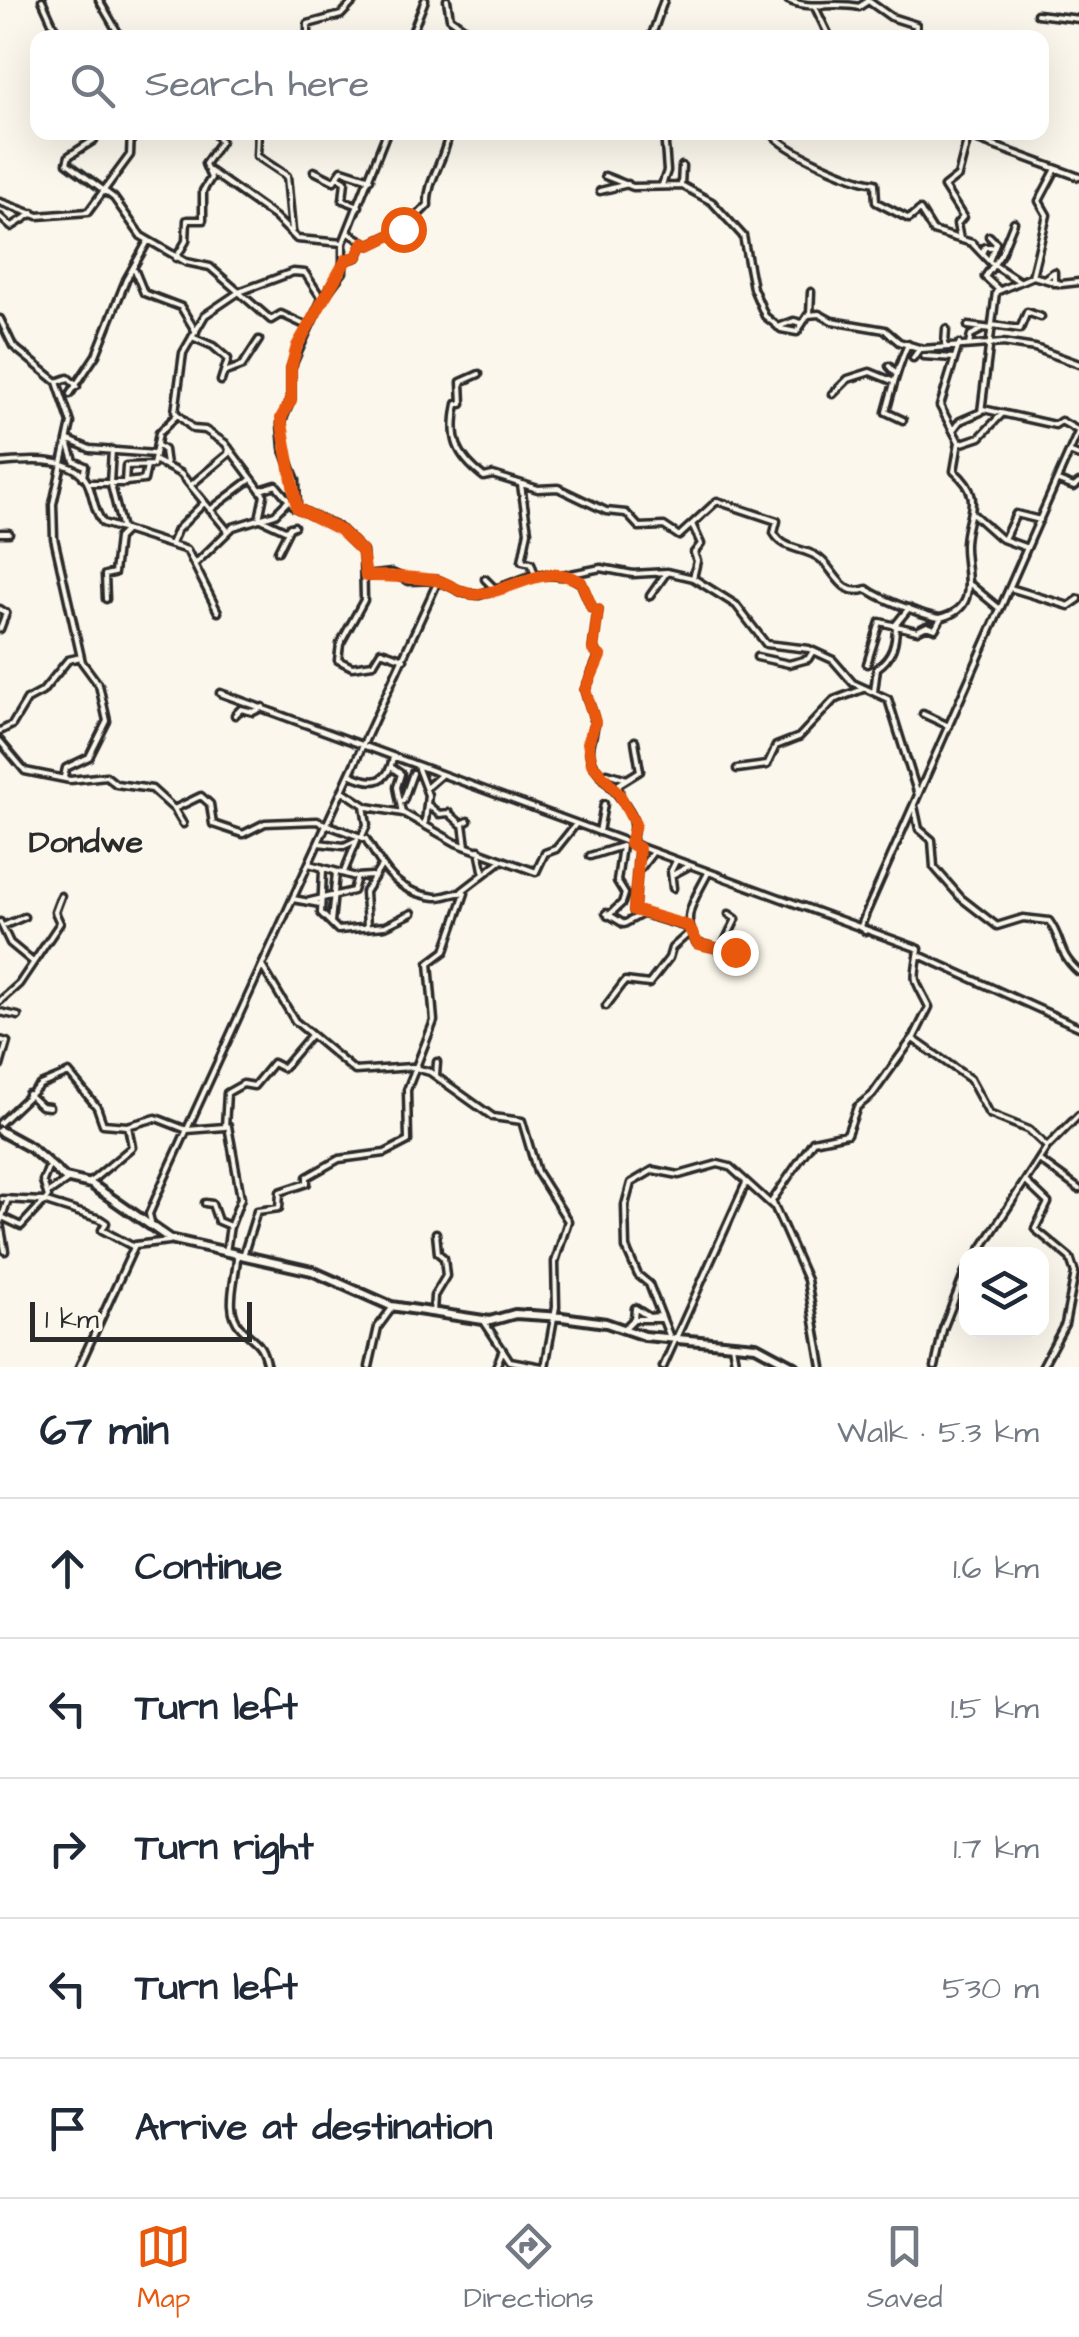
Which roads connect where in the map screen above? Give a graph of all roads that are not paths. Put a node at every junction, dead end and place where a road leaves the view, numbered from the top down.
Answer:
1 (42, 0) edge
2 (99, 0) edge
3 (355, 0) edge
4 (425, 0) edge
5 (447, 0) edge
6 (664, 0) edge
7 (788, 0) edge
8 (868, 0) edge
9 (815, 7) junction
10 (1038, 14) dead end
11 (1079, 19) edge
12 (56, 30) edge
13 (116, 30) edge
14 (308, 30) edge
15 (413, 30) edge
16 (467, 30) edge
17 (654, 30) edge
18 (826, 30) edge
19 (915, 30) edge
20 (94, 140) edge
21 (131, 140) edge
22 (220, 140) edge
23 (258, 140) edge
24 (385, 140) edge
25 (447, 140) edge
26 (665, 140) edge
27 (777, 140) edge
28 (964, 140) edge
29 (978, 140) edge
30 (682, 166) dead end
31 (1056, 169) junction
32 (210, 171) junction
33 (314, 171) dead end
34 (605, 176) dead end
35 (337, 177) junction
36 (1079, 177) edge
37 (370, 179) junction
38 (628, 184) junction
39 (662, 185) junction
40 (680, 186) junction
41 (103, 191) junction
42 (600, 191) dead end
43 (0, 202) edge
44 (359, 206) junction
45 (33, 213) junction
46 (0, 218) edge
47 (1014, 222) dead end
48 (292, 231) junction
49 (348, 233) junction
50 (989, 236) dead end
51 (960, 240) junction
52 (148, 241) junction
53 (343, 243) junction
54 (363, 246) junction
55 (990, 247) dead end
56 (982, 253) junction
57 (176, 258) junction
58 (346, 260) junction
59 (990, 263) junction
60 (134, 269) junction
61 (1032, 276) junction
62 (1044, 279) junction
63 (1019, 280) junction
64 (1079, 282) edge
65 (1054, 283) junction
66 (999, 290) junction
67 (811, 292) dead end
68 (238, 293) junction
69 (322, 299) junction
70 (810, 314) junction
71 (1041, 316) dead end
72 (0, 319) edge
73 (801, 324) junction
74 (307, 326) junction
75 (968, 326) dead end
76 (778, 327) junction
77 (992, 327) junction
78 (946, 329) dead end
79 (983, 330) junction
80 (194, 334) junction
81 (9, 340) junction
82 (259, 340) dead end
83 (0, 342) edge
84 (991, 342) junction
85 (908, 344) junction
86 (945, 344) junction
87 (959, 344) junction
88 (968, 345) junction
89 (920, 348) junction
90 (923, 356) dead end
91 (913, 358) dead end
92 (954, 358) junction
93 (1079, 364) edge
94 (889, 366) dead end
95 (222, 373) junction
96 (479, 374) dead end
97 (895, 374) junction
98 (221, 380) dead end
99 (892, 381) junction
100 (57, 382) junction
101 (77, 386) junction
102 (70, 394) dead end
103 (833, 394) dead end
104 (980, 408) junction
105 (177, 414) junction
106 (1001, 416) junction
107 (903, 420) dead end
108 (953, 430) junction
109 (1079, 431) edge
110 (69, 441) junction
111 (959, 444) junction
112 (157, 445) junction
113 (229, 448) junction
114 (112, 450) junction
115 (1069, 452) junction
116 (1079, 456) edge
117 (154, 457) junction
118 (74, 460) junction
119 (0, 462) edge
120 (60, 465) junction
121 (166, 465) junction
122 (148, 466) junction
123 (78, 472) junction
124 (83, 477) junction
125 (250, 480) junction
126 (1057, 480) junction
127 (88, 482) junction
128 (125, 482) junction
129 (110, 483) junction
130 (521, 483) junction
131 (1079, 483) edge
132 (191, 486) junction
133 (260, 490) junction
134 (204, 503) junction
135 (294, 504) junction
136 (210, 509) junction
137 (972, 514) junction
138 (260, 519) junction
139 (1040, 520) junction
140 (692, 524) junction
141 (123, 530) junction
142 (228, 531) junction
143 (0, 533) edge
144 (9, 533) dead end
145 (1004, 538) junction
146 (171, 544) junction
147 (1027, 548) junction
148 (278, 551) dead end
149 (195, 560) junction
150 (667, 572) junction
151 (566, 574) junction
152 (364, 575) junction
153 (535, 575) junction
154 (693, 578) junction
155 (485, 579) dead end
156 (438, 581) junction
157 (971, 585) junction
158 (1010, 588) junction
159 (497, 589) junction
160 (650, 596) dead end
161 (106, 599) dead end
162 (1079, 599) edge
163 (1000, 607) junction
164 (909, 608) junction
165 (0, 609) edge
166 (218, 612) dead end
167 (942, 618) junction
168 (896, 628) junction
169 (0, 629) edge
170 (814, 652) junction
171 (757, 657) dead end
172 (78, 658) junction
173 (404, 659) junction
174 (867, 664) dead end
175 (863, 689) junction
176 (220, 692) dead end
177 (874, 692) junction
178 (263, 708) junction
179 (923, 714) dead end
180 (235, 715) dead end
181 (949, 726) junction
182 (0, 731) edge
183 (0, 741) edge
184 (635, 741) dead end
185 (364, 744) junction
186 (2, 752) edge
187 (393, 756) junction
188 (391, 767) junction
189 (737, 769) dead end
190 (416, 770) junction
191 (606, 773) dead end
192 (350, 774) junction
193 (401, 774) junction
194 (443, 774) junction
195 (64, 778) junction
196 (627, 779) junction
197 (616, 785) junction
198 (426, 788) junction
199 (342, 791) junction
200 (918, 795) junction
201 (403, 802) junction
202 (364, 804) junction
203 (604, 804) dead end
204 (914, 806) junction
205 (429, 807) junction
206 (174, 808) junction
207 (402, 813) junction
208 (425, 822) junction
209 (184, 824) dead end
210 (325, 824) junction
211 (576, 824) junction
212 (599, 832) junction
213 (360, 837) junction
214 (318, 843) junction
215 (626, 844) junction
216 (344, 846) junction
217 (466, 846) junction
218 (638, 847) junction
219 (352, 848) junction
220 (479, 850) junction
221 (653, 852) junction
222 (590, 856) dead end
223 (501, 860) junction
224 (676, 862) junction
225 (309, 864) junction
226 (690, 866) junction
227 (380, 868) junction
228 (323, 870) junction
229 (640, 871) junction
230 (483, 872) junction
231 (335, 874) junction
232 (344, 874) junction
233 (706, 874) junction
234 (672, 875) junction
235 (372, 876) junction
236 (358, 877) junction
237 (321, 884) junction
238 (674, 888) dead end
239 (462, 891) junction
240 (331, 894) junction
241 (61, 896) dead end
242 (293, 899) junction
243 (320, 901) junction
244 (412, 913) dead end
245 (642, 914) junction
246 (729, 914) dead end
247 (24, 917) dead end
248 (331, 922) junction
249 (2, 924) edge
250 (862, 924) junction
251 (367, 928) junction
252 (855, 928) junction
253 (689, 929) junction
254 (865, 931) junction
255 (720, 952) junction
256 (736, 953) dead end
257 (919, 955) junction
258 (34, 962) junction
259 (262, 968) junction
260 (1079, 972) edge
261 (0, 1001) edge
262 (606, 1006) dead end
263 (0, 1012) edge
264 (18, 1016) dead end
265 (1079, 1026) edge
266 (312, 1034) junction
267 (913, 1038) junction
268 (0, 1040) edge
269 (436, 1062) dead end
270 (0, 1066) edge
271 (416, 1068) junction
272 (436, 1076) junction
273 (28, 1094) junction
274 (49, 1107) dead end
275 (0, 1112) edge
276 (8, 1113) junction
277 (1079, 1115) edge
278 (0, 1123) edge
279 (128, 1126) junction
280 (228, 1126) junction
281 (0, 1130) edge
282 (187, 1130) junction
283 (1047, 1147) junction
284 (1039, 1160) junction
285 (49, 1166) junction
286 (69, 1179) junction
287 (746, 1182) junction
288 (1026, 1182) junction
289 (89, 1183) junction
290 (1079, 1189) edge
291 (49, 1192) junction
292 (5, 1199) edge
293 (45, 1202) junction
294 (205, 1203) dead end
295 (773, 1206) junction
296 (2, 1216) edge
297 (230, 1226) junction
298 (153, 1227) junction
299 (436, 1232) dead end
300 (172, 1240) junction
301 (134, 1247) junction
302 (983, 1247) edge
303 (5, 1251) dead end
304 (226, 1253) junction
305 (240, 1256) junction
306 (959, 1288) edge
307 (394, 1307) junction
308 (433, 1313) junction
309 (551, 1317) junction
310 (660, 1318) junction
311 (484, 1319) junction
312 (634, 1319) junction
313 (642, 1321) junction
314 (624, 1329) junction
315 (640, 1335) junction
316 (655, 1338) junction
317 (673, 1338) junction
318 (732, 1345) junction
319 (502, 1352) junction
320 (544, 1366) edge
321 (79, 1367) edge
322 (266, 1367) edge
323 (369, 1367) edge
324 (496, 1367) edge
325 (664, 1367) edge
326 (736, 1367) edge
327 (795, 1367) edge
328 (822, 1367) edge
329 (936, 1367) edge
330 (1042, 1367) edge

1 - 12 street
2 - 13 street
3 - 14 street
4 - 15 street
5 - 16 street
6 - 17 street
7 - 9 street
8 - 9 street
8 - 19 street
9 - 18 street
10 - 11 street
20 - 41 street
21 - 41 street
22 - 32 street
23 - 48 street
24 - 37 street
25 - 54 street
26 - 39 street
27 - 51 street
28 - 51 street
29 - 31 street
30 - 40 street
31 - 36 street
31 - 61 street
32 - 48 street
32 - 57 street
33 - 35 street
34 - 38 street
35 - 37 street
35 - 44 street
37 - 44 street
38 - 39 street
38 - 42 street
39 - 40 street
40 - 76 street
41 - 45 street
41 - 52 street
43 - 45 street
44 - 49 street
45 - 46 street
47 - 59 street
48 - 53 street
49 - 53 street
49 - 54 street
50 - 59 street
51 - 56 street
52 - 57 street
52 - 60 street
53 - 58 street
54 - 58 street
55 - 56 street
56 - 59 street
57 - 68 street
58 - 69 street
59 - 63 street
59 - 66 street
60 - 80 street
60 - 101 street
61 - 62 street
61 - 63 street
62 - 65 street
62 - 65 street
63 - 66 street
64 - 65 street
66 - 77 street
67 - 70 street
68 - 69 street
68 - 74 street
68 - 80 street
69 - 74 street
70 - 73 street
70 - 85 street
71 - 77 street
72 - 81 street
73 - 76 street
73 - 76 street
74 - 135 street
75 - 79 street
77 - 79 street
77 - 84 street
78 - 86 street
79 - 88 street
80 - 95 street
80 - 105 street
81 - 83 street
81 - 100 street
82 - 95 street
84 - 88 street
84 - 93 street
84 - 104 street
85 - 89 street
85 - 97 street
86 - 87 street
86 - 89 street
87 - 88 street
87 - 92 street
89 - 91 street
90 - 92 street
92 - 108 street
94 - 97 street
95 - 98 street
96 - 130 street
97 - 99 street
99 - 103 street
99 - 107 street
100 - 101 street
100 - 110 street
101 - 102 street
104 - 106 street
104 - 108 street
105 - 112 street
105 - 113 street
106 - 109 street
106 - 111 street
108 - 111 street
109 - 115 street
110 - 114 street
110 - 118 street
110 - 120 street
111 - 137 street
112 - 117 street
112 - 121 street
113 - 125 street
113 - 132 street
114 - 117 street
114 - 129 street
115 - 116 street
115 - 126 street
117 - 121 street
117 - 122 street
118 - 123 street
118 - 124 street
119 - 120 street
120 - 123 street
120 - 172 street
121 - 132 street
122 - 128 street
122 - 128 street
123 - 124 street
124 - 127 street
125 - 133 street
125 - 136 street
126 - 131 street
126 - 139 street
127 - 129 street
127 - 141 street
128 - 129 street
129 - 141 street
130 - 140 street
130 - 153 street
132 - 134 street
133 - 135 street
133 - 138 street
134 - 136 street
134 - 146 street
135 - 138 street
135 - 152 street
136 - 142 street
137 - 145 street
137 - 157 street
138 - 142 street
138 - 148 street
139 - 145 street
139 - 147 street
140 - 154 street
140 - 164 street
141 - 146 street
141 - 161 street
142 - 149 street
143 - 144 street
145 - 147 street
146 - 149 street
147 - 158 street
149 - 166 street
150 - 151 street
150 - 154 street
150 - 160 street
151 - 153 street
151 - 197 street
152 - 156 street
152 - 173 street
153 - 159 street
154 - 170 street
155 - 159 street
156 - 159 street
156 - 173 street
157 - 163 street
157 - 167 street
158 - 162 street
158 - 163 street
163 - 181 street
164 - 167 street
164 - 168 street
165 - 169 street
167 - 168 street
168 - 174 street
168 - 177 street
170 - 171 street
170 - 175 street
172 - 182 street
172 - 195 street
173 - 185 street
175 - 177 street
175 - 189 street
176 - 178 street
177 - 200 street
178 - 180 street
178 - 185 street
179 - 181 street
181 - 200 street
183 - 186 street
184 - 196 street
185 - 187 street
185 - 192 street
186 - 195 street
187 - 188 street
187 - 190 street
188 - 192 street
188 - 193 street
190 - 193 street
190 - 194 street
190 - 198 street
190 - 201 street
191 - 196 street
192 - 199 street
193 - 201 street
194 - 198 street
194 - 211 street
195 - 206 street
196 - 197 street
197 - 215 street
198 - 205 street
199 - 202 street
199 - 210 street
200 - 204 street
201 - 207 street
202 - 207 street
202 - 213 street
203 - 212 street
204 - 250 street
204 - 260 street
205 - 208 street
205 - 217 street
206 - 209 street
206 - 210 street
207 - 208 street
208 - 217 street
210 - 213 street
210 - 214 street
211 - 212 street
211 - 223 street
212 - 215 street
213 - 216 street
213 - 219 street
213 - 227 street
214 - 216 street
214 - 225 street
215 - 218 street
215 - 222 street
215 - 245 street
216 - 219 street
217 - 220 street
218 - 221 street
218 - 229 street
219 - 232 street
220 - 223 street
220 - 230 street
221 - 224 street
221 - 229 street
223 - 230 street
224 - 226 street
224 - 234 street
225 - 228 street
225 - 242 street
226 - 233 street
226 - 234 street
227 - 235 street
227 - 239 street
228 - 231 street
228 - 237 street
229 - 245 street
230 - 239 street
231 - 232 street
231 - 237 street
231 - 240 street
232 - 236 street
233 - 252 street
233 - 253 street
234 - 238 street
235 - 236 street
235 - 251 street
236 - 240 street
237 - 243 street
239 - 271 street
240 - 243 street
240 - 248 street
241 - 258 street
242 - 243 street
242 - 259 street
243 - 248 street
244 - 251 street
245 - 253 street
246 - 255 street
247 - 249 street
248 - 251 street
249 - 258 street
250 - 252 street
250 - 254 street
252 - 254 street
253 - 255 street
253 - 262 street
254 - 257 street
255 - 256 street
257 - 265 street
257 - 267 street
258 - 261 street
259 - 266 street
259 - 282 street
263 - 264 street
266 - 271 street
266 - 280 street
267 - 283 street
267 - 295 street
268 - 270 street
269 - 272 street
271 - 272 street
271 - 305 street
272 - 309 street
273 - 274 street
273 - 276 street
273 - 279 street
275 - 276 street
276 - 278 street
277 - 283 street
279 - 282 street
279 - 289 street
280 - 282 street
280 - 297 street
281 - 285 street
282 - 298 street
283 - 284 street
284 - 288 street
284 - 290 street
285 - 286 street
285 - 291 street
286 - 289 street
286 - 291 street
287 - 295 street
287 - 310 street
287 - 317 street
288 - 302 street
288 - 330 street
289 - 298 street
291 - 293 street
292 - 293 street
292 - 296 street
293 - 296 street
293 - 301 street
294 - 297 street
295 - 328 street
296 - 303 street
297 - 304 street
298 - 300 street
299 - 308 street
300 - 301 street
300 - 304 street
301 - 321 street
304 - 305 street
305 - 307 street
305 - 322 street
306 - 329 street
307 - 308 street
307 - 323 street
308 - 311 street
309 - 311 street
309 - 314 street
309 - 320 street
310 - 312 street
310 - 313 street
310 - 316 street
310 - 317 street
311 - 319 street
312 - 313 street
312 - 314 street
313 - 315 street
314 - 315 street
315 - 316 street
316 - 317 street
317 - 318 street
317 - 325 street
318 - 326 street
318 - 327 street
319 - 320 street
319 - 324 street

